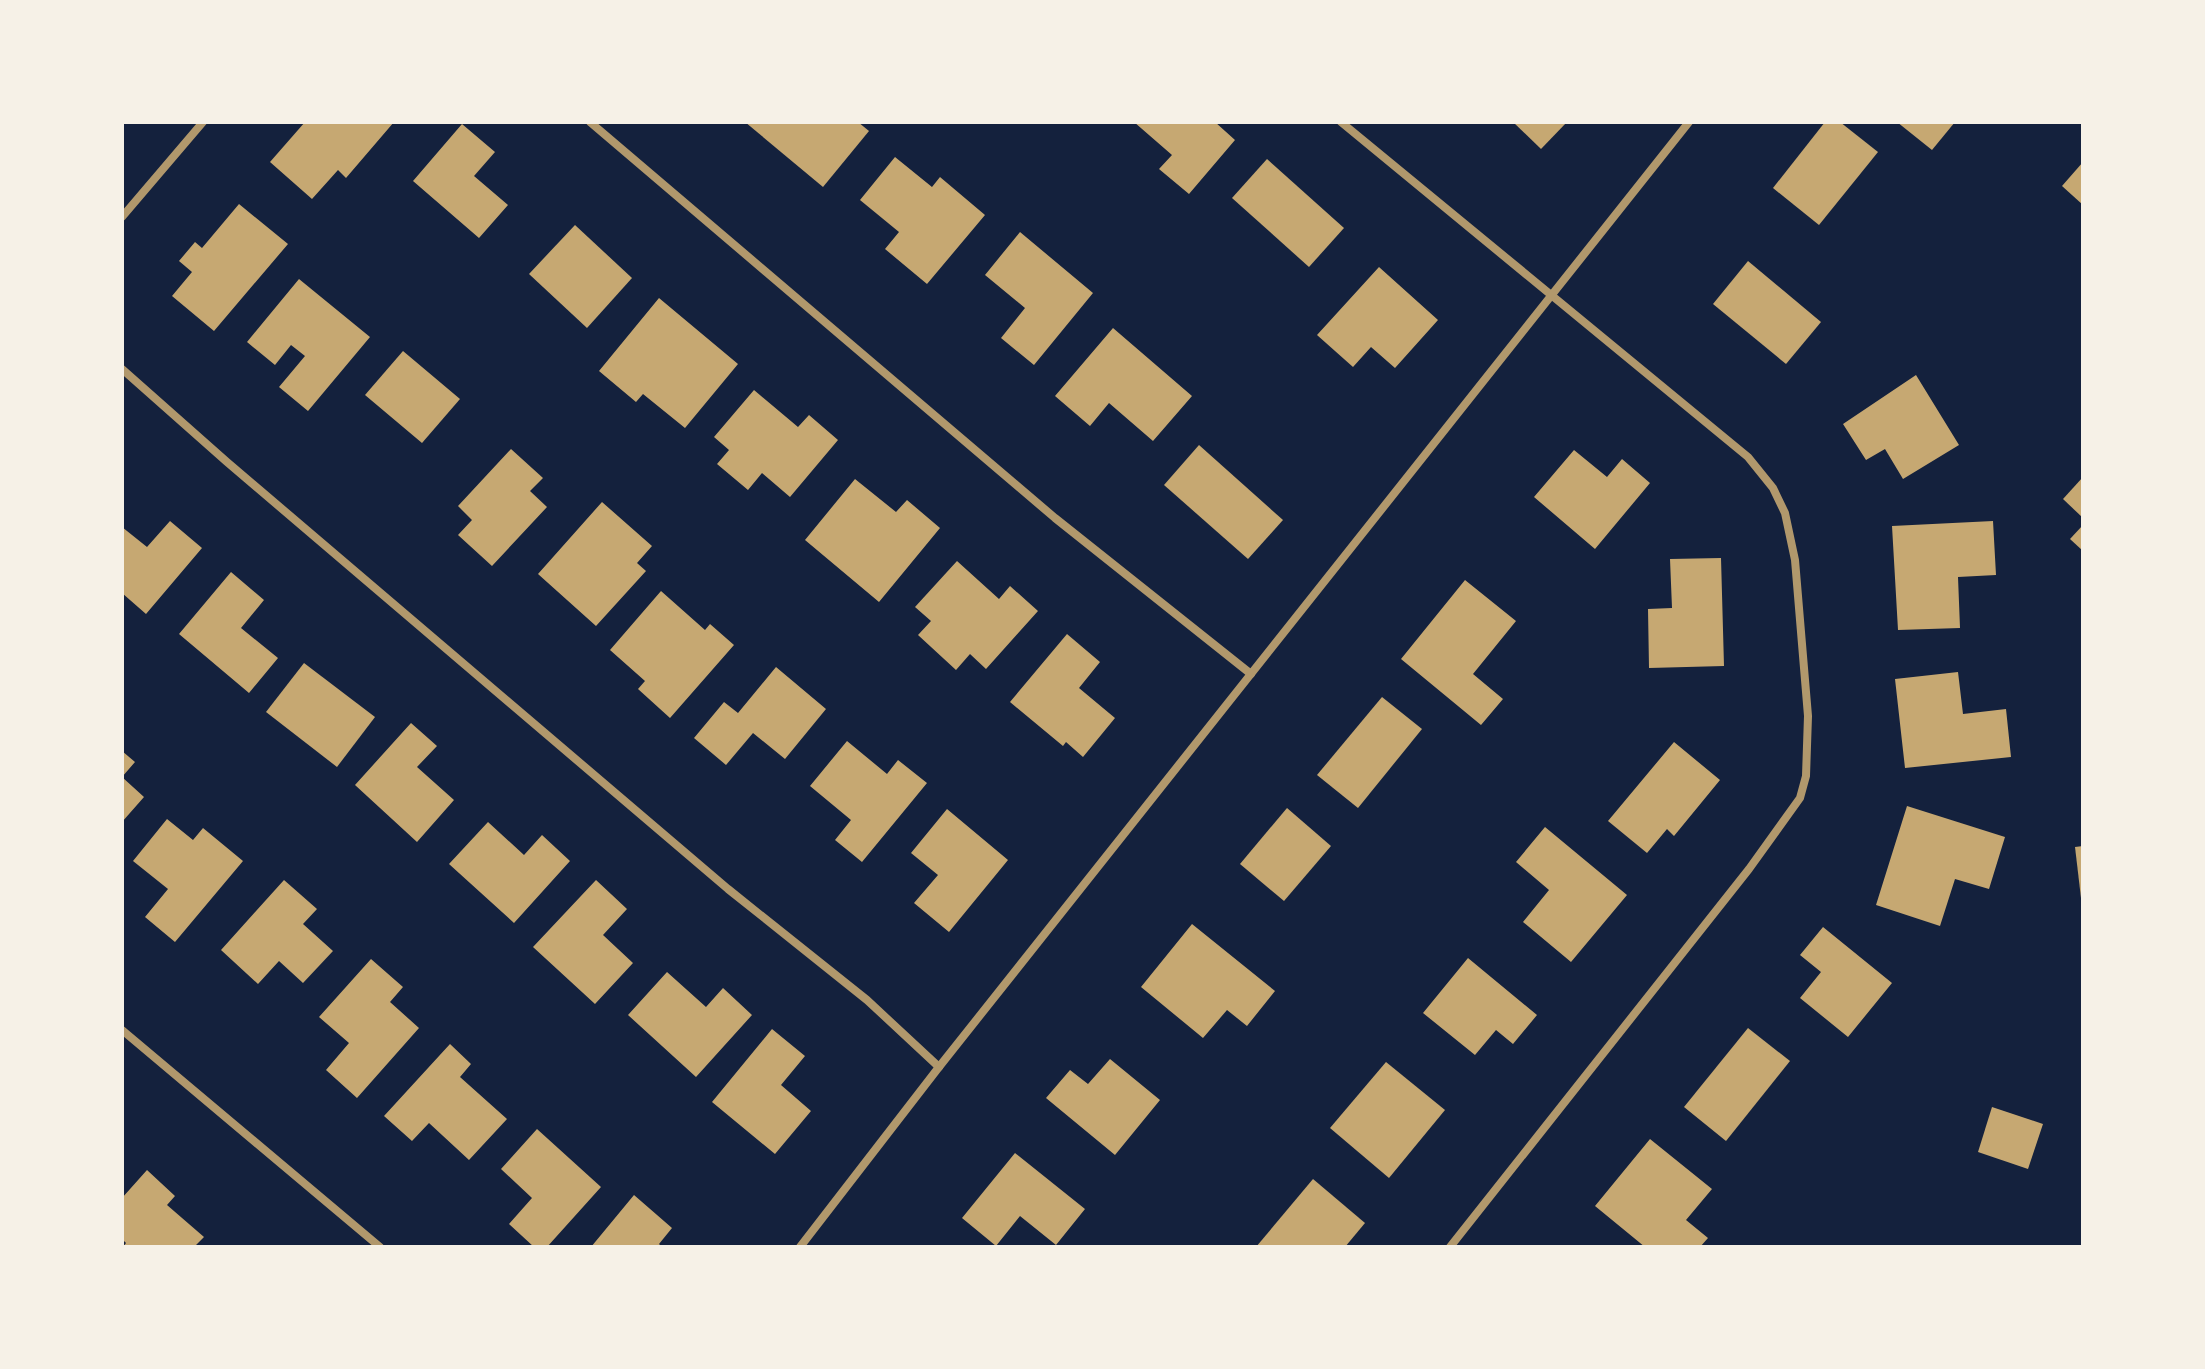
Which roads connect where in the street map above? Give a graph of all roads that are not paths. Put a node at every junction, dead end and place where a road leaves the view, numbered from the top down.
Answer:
1 (203, 122) edge
2 (590, 122) edge
3 (1341, 122) edge
4 (1689, 122) edge
5 (122, 217) edge
6 (1549, 295) junction
7 (122, 369) edge
8 (1251, 674) junction
9 (122, 1030) edge
10 (939, 1067) junction
11 (380, 1247) edge
12 (800, 1247) edge
13 (1450, 1247) edge

1 - 5 street
2 - 8 street
3 - 6 street
4 - 6 street
6 - 8 street
6 - 13 street
7 - 10 street
8 - 10 street
9 - 11 street
10 - 12 street

